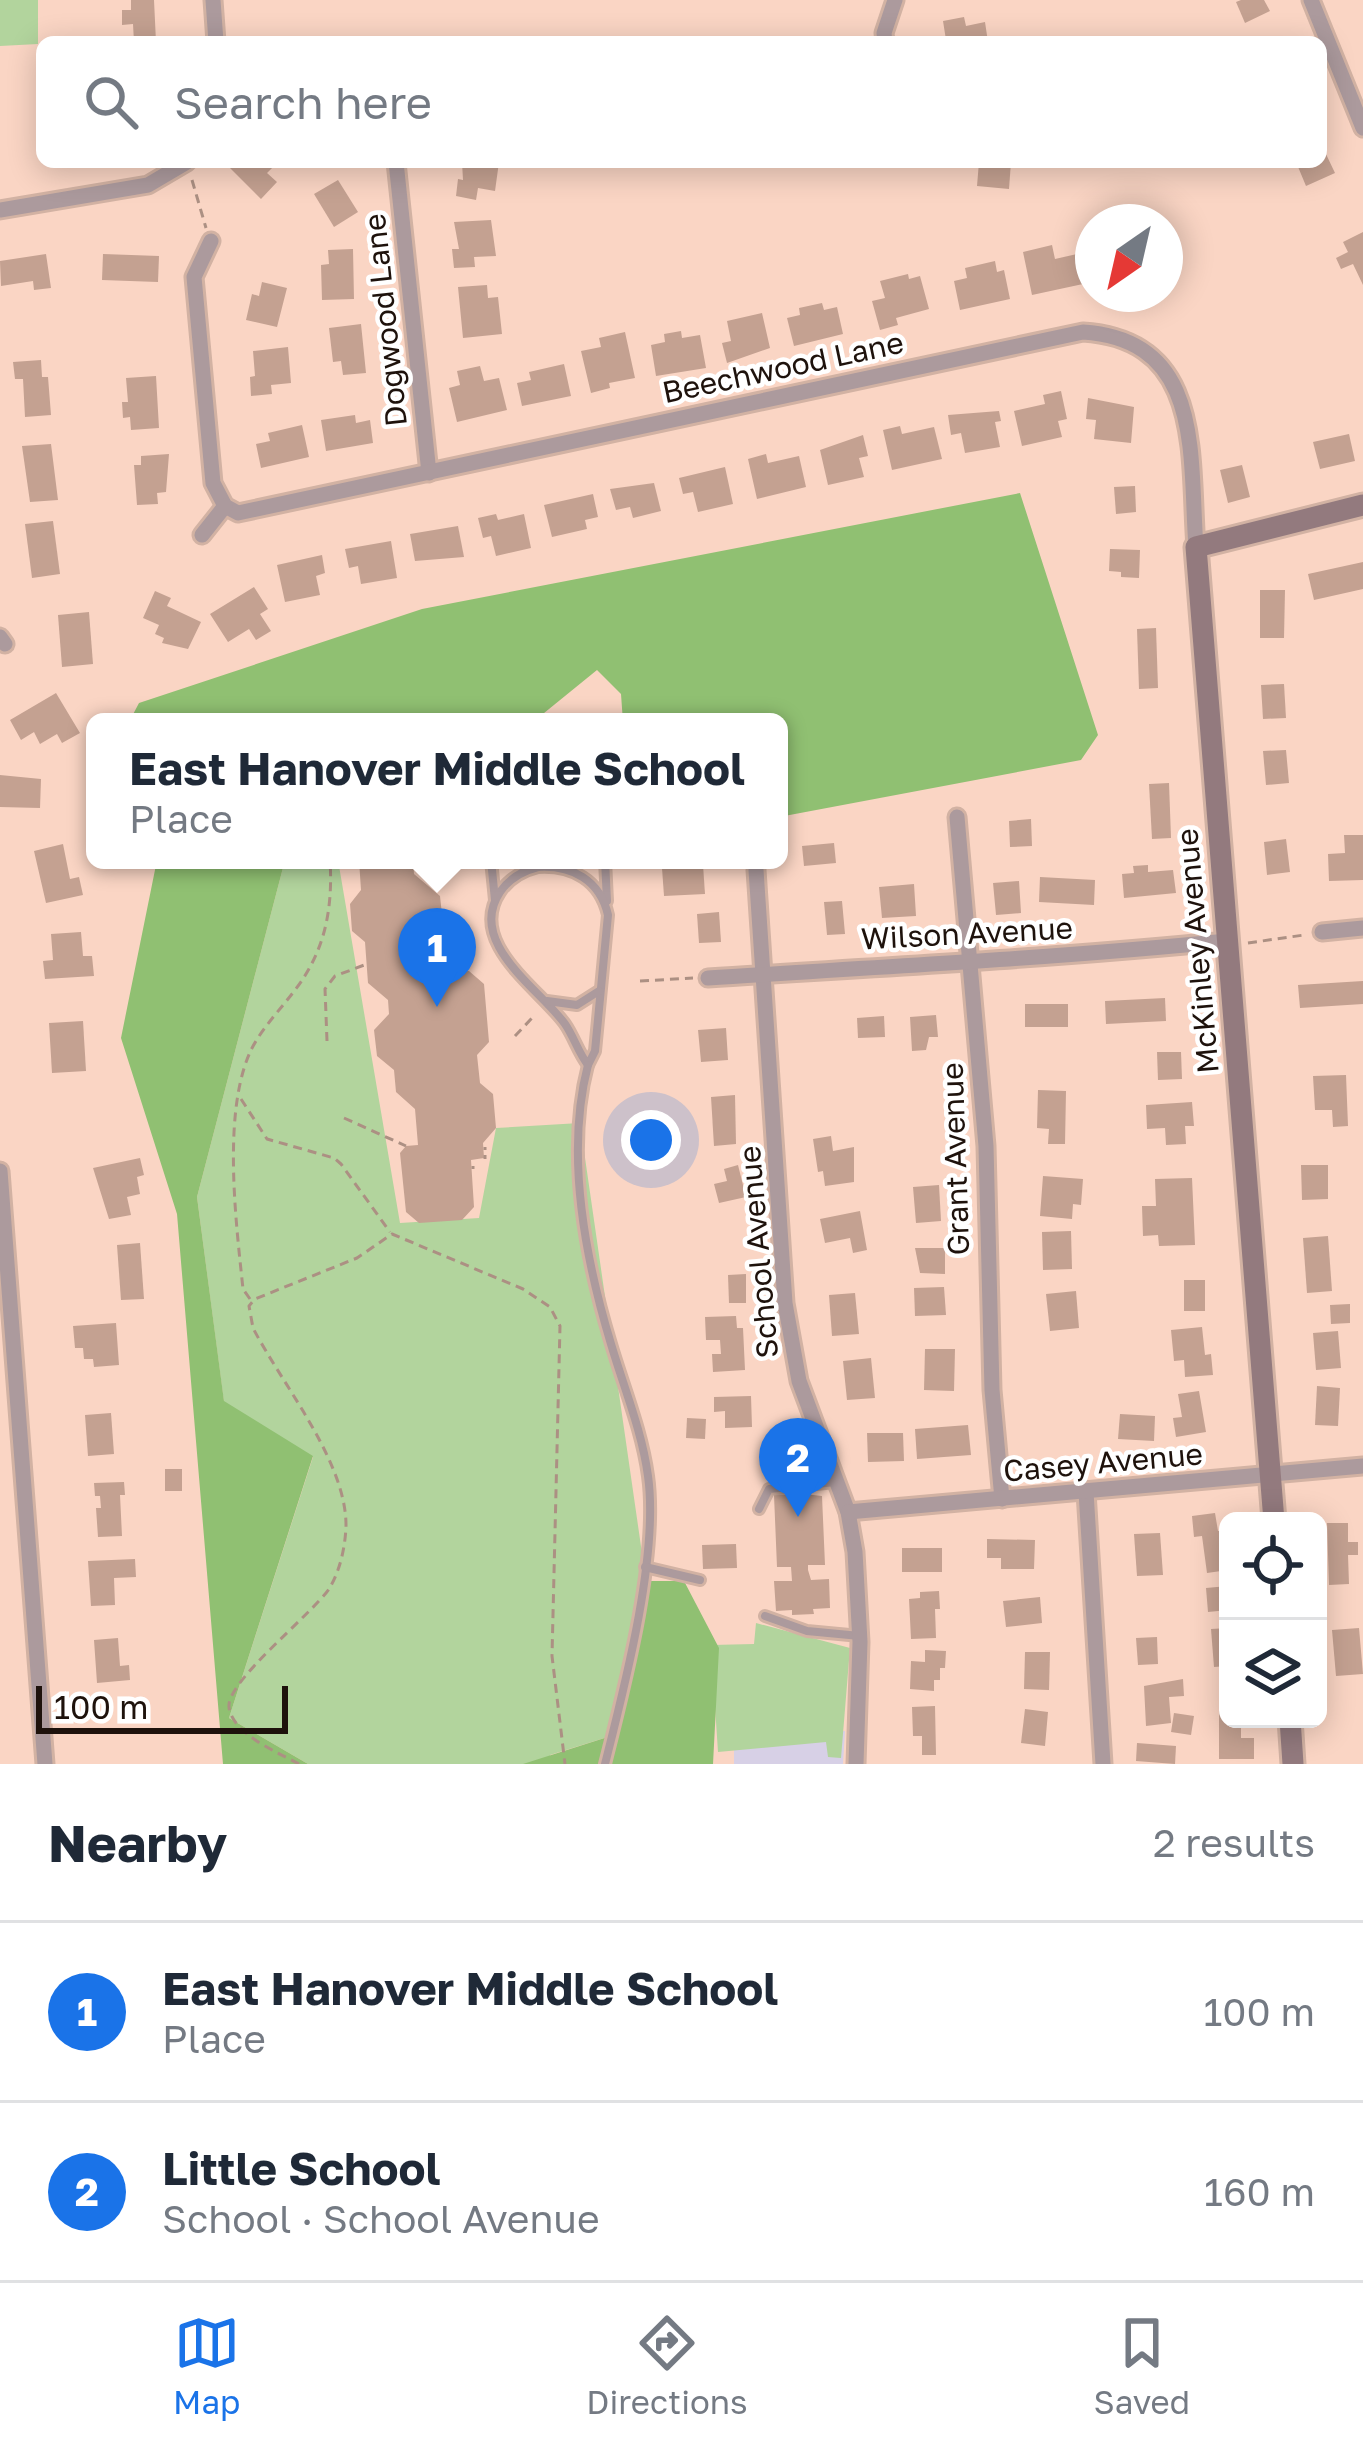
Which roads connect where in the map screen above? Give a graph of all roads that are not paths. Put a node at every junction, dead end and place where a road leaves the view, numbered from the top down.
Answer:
1 (213, 0) edge
2 (896, 0) edge
3 (1311, 0) edge
4 (216, 36) edge
5 (887, 36) edge
6 (1326, 36) edge
7 (1327, 39) edge
8 (1363, 128) edge
9 (179, 168) edge
10 (397, 168) edge
11 (0, 210) edge
12 (211, 241) road end
13 (429, 473) junction
14 (1363, 505) edge
15 (225, 506) junction
16 (202, 535) dead end
17 (1196, 547) junction
18 (958, 817) dead end
19 (492, 869) edge
20 (543, 869) edge
21 (560, 869) edge
22 (605, 869) edge
23 (757, 870) dead end
24 (495, 900) junction
25 (608, 915) junction
26 (1363, 928) edge
27 (1322, 932) road end
28 (1234, 942) junction
29 (972, 962) junction
30 (765, 974) junction
31 (708, 978) road end
32 (599, 990) junction
33 (546, 1001) junction
34 (588, 1065) junction
35 (0, 1171) edge
36 (1363, 1466) edge
37 (1271, 1474) junction
38 (837, 1481) junction
39 (1086, 1492) junction
40 (1001, 1499) junction
41 (759, 1509) dead end
42 (848, 1512) junction
43 (1273, 1512) edge
44 (645, 1567) junction
45 (700, 1580) dead end
46 (765, 1616) dead end
47 (860, 1636) junction
48 (1291, 1728) edge
49 (45, 1764) edge
50 (605, 1764) edge
51 (856, 1764) edge
52 (1103, 1764) edge
53 (1293, 1764) edge

1 - 4 street
2 - 5 street
3 - 6 street
7 - 8 street
9 - 11 street
10 - 13 street, Dogwood Lane
12 - 15 street
13 - 15 street, Beechwood Lane
13 - 17 street, Beechwood Lane
14 - 17 street
15 - 16 street
17 - 28 street, McKinley Avenue
18 - 29 street, Grant Avenue
19 - 24 lane
20 - 24 lane
21 - 25 lane
22 - 25 lane
23 - 30 street, School Avenue
24 - 33 lane
25 - 32 lane
26 - 27 street
28 - 29 street, Wilson Avenue
28 - 37 street, McKinley Avenue
29 - 30 street, Wilson Avenue
29 - 40 street, Grant Avenue
30 - 31 street, Wilson Avenue
30 - 38 street, School Avenue
32 - 33 lane
32 - 34 lane
33 - 34 lane
34 - 44 lane
35 - 49 street
36 - 37 street, Casey Avenue
37 - 39 street, Casey Avenue
37 - 43 street, McKinley Avenue
38 - 41 lane
38 - 42 street, School Avenue
39 - 40 street, Casey Avenue
39 - 52 street
40 - 42 street, Casey Avenue
42 - 47 street, School Avenue
44 - 45 lane
44 - 50 lane
46 - 47 lane
47 - 51 street, School Avenue
48 - 53 street

